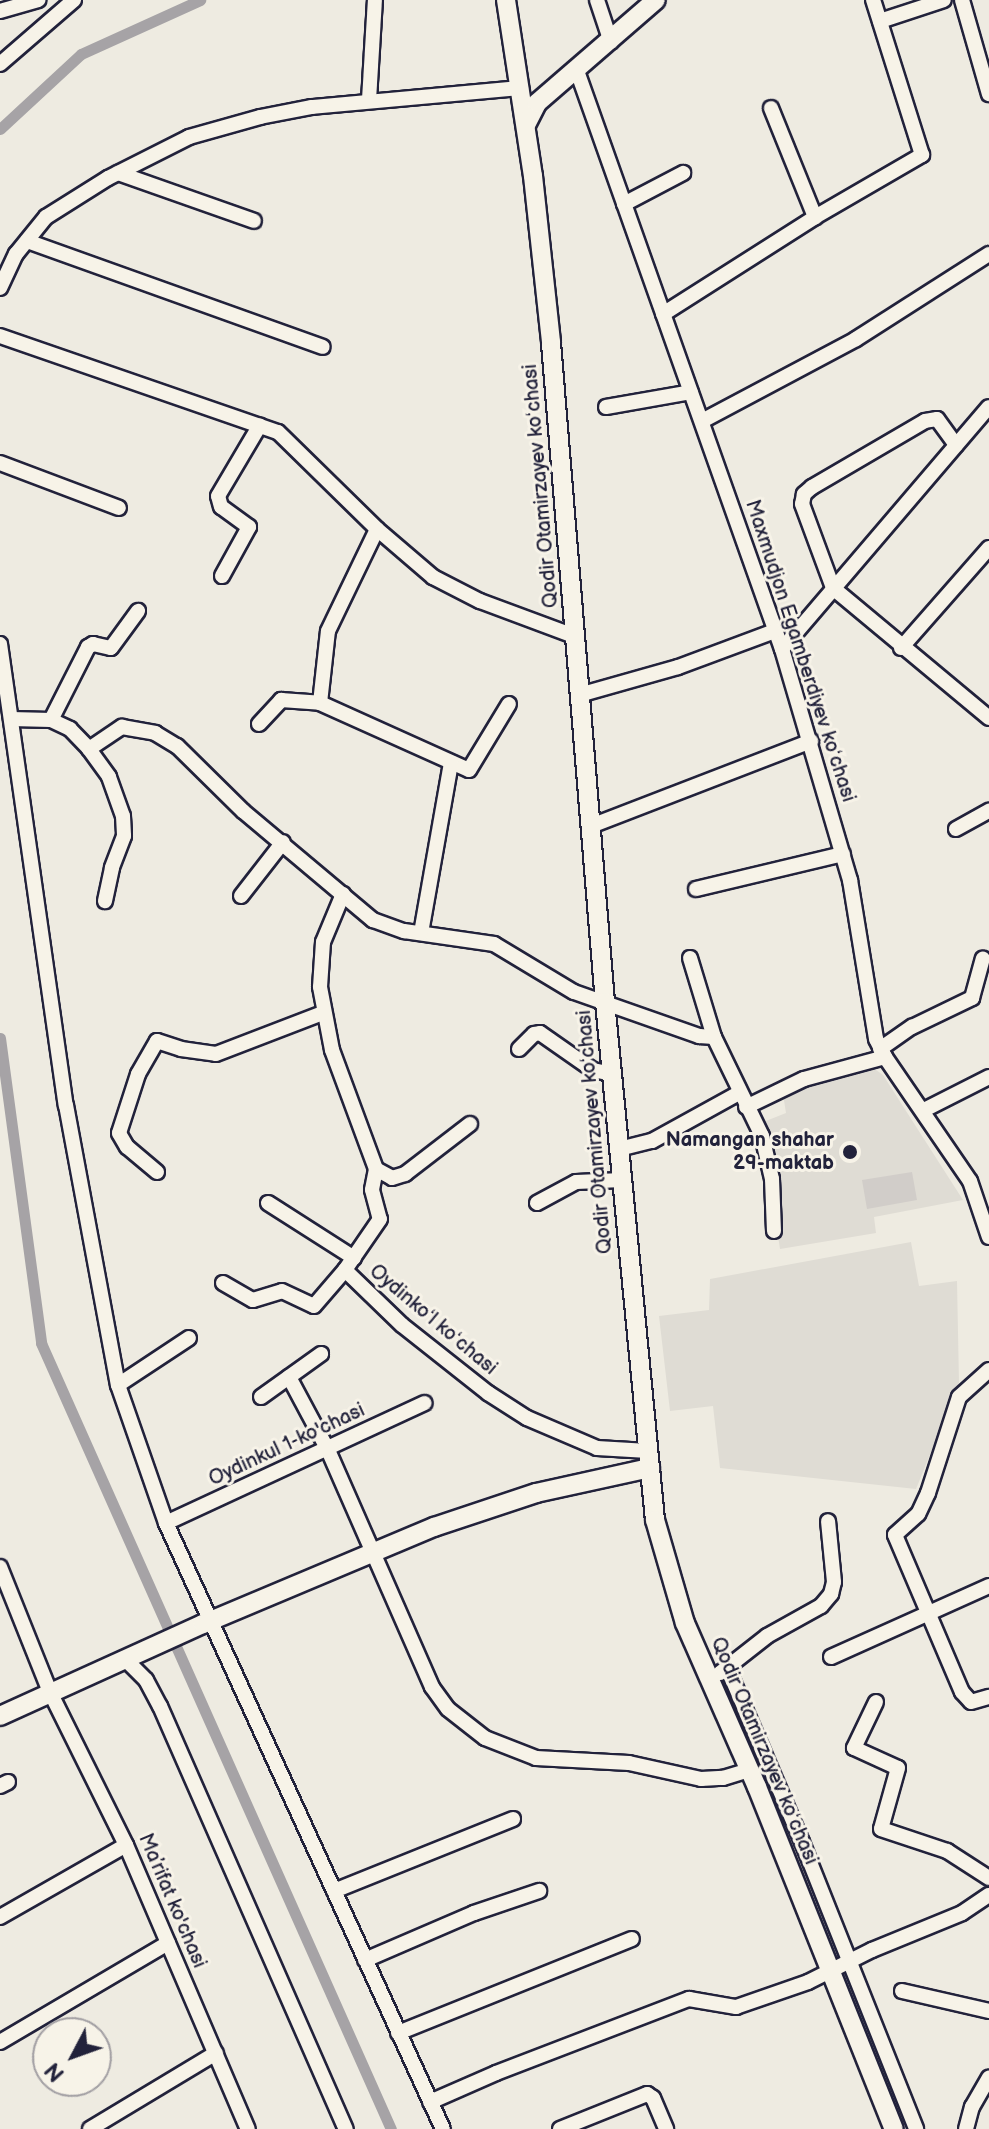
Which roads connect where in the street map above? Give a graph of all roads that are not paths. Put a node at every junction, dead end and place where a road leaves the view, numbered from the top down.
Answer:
1 (38, 0) edge
2 (74, 0) edge
3 (375, 0) edge
4 (506, 0) edge
5 (597, 0) edge
6 (656, 0) edge
7 (873, 0) edge
8 (944, 0) edge
9 (962, 0) edge
10 (0, 11) edge
11 (880, 21) junction
12 (611, 42) junction
13 (0, 64) edge
14 (576, 68) junction
15 (521, 88) junction
16 (989, 94) edge
17 (369, 100) junction
18 (771, 108) dead end
19 (526, 125) junction
20 (118, 173) junction
21 (683, 173) dead end
22 (624, 204) junction
23 (815, 217) junction
24 (254, 221) dead end
25 (27, 241) junction
26 (989, 254) edge
27 (0, 288) edge
28 (663, 314) junction
29 (0, 336) edge
30 (323, 347) dead end
31 (691, 392) junction
32 (606, 407) dead end
33 (989, 407) edge
34 (702, 421) junction
35 (260, 425) junction
36 (956, 445) junction
37 (0, 463) edge
38 (119, 508) dead end
39 (377, 529) junction
40 (989, 548) edge
41 (222, 576) dead end
42 (833, 588) junction
43 (138, 611) dead end
44 (775, 631) junction
45 (574, 636) junction
46 (0, 644) edge
47 (901, 648) junction
48 (782, 649) junction
49 (579, 695) junction
50 (320, 703) junction
51 (509, 704) dead end
52 (987, 713) edge
53 (11, 719) junction
54 (51, 720) junction
55 (259, 724) dead end
56 (811, 741) junction
57 (89, 749) junction
58 (451, 763) junction
59 (989, 811) edge
60 (591, 826) junction
61 (956, 829) dead end
62 (283, 842) junction
63 (843, 854) junction
64 (696, 889) dead end
65 (343, 894) junction
66 (241, 896) dead end
67 (105, 901) dead end
68 (421, 933) junction
69 (690, 958) dead end
70 (983, 958) dead end
71 (605, 1002) junction
72 (323, 1013) junction
73 (714, 1037) junction
74 (519, 1049) dead end
75 (883, 1053) junction
76 (612, 1074) junction
77 (989, 1077) edge
78 (739, 1093) junction
79 (746, 1107) junction
80 (924, 1110) junction
81 (470, 1124) dead end
82 (619, 1149) junction
83 (376, 1169) junction
84 (157, 1172) dead end
85 (622, 1180) junction
86 (268, 1203) dead end
87 (537, 1203) dead end
88 (774, 1231) dead end
89 (989, 1237) edge
90 (350, 1264) junction
91 (223, 1283) dead end
92 (189, 1338) dead end
93 (321, 1354) dead end
94 (989, 1370) edge
95 (289, 1377) junction
96 (118, 1385) junction
97 (261, 1397) dead end
98 (424, 1403) dead end
99 (328, 1450) junction
100 (649, 1460) junction
101 (828, 1521) dead end
102 (166, 1523) junction
103 (373, 1551) junction
104 (1, 1570) edge
105 (989, 1586) edge
106 (929, 1616) junction
107 (208, 1622) junction
108 (131, 1657) junction
109 (831, 1657) dead end
110 (727, 1667) junction
111 (711, 1682) junction
112 (50, 1692) junction
113 (989, 1697) edge
114 (876, 1702) dead end
115 (0, 1716) edge
116 (753, 1778) junction
117 (775, 1778) junction
118 (513, 1819) dead end
119 (802, 1842) junction
120 (126, 1845) junction
121 (783, 1849) junction
122 (989, 1878) edge
123 (334, 1891) junction
124 (539, 1891) dead end
125 (989, 1895) edge
126 (825, 1898) junction
127 (805, 1906) junction
128 (0, 1917) edge
129 (632, 1939) dead end
130 (168, 1943) junction
131 (365, 1960) junction
132 (849, 1961) junction
133 (829, 1971) junction
134 (902, 1991) dead end
135 (989, 2011) edge
136 (398, 2033) junction
137 (0, 2042) edge
138 (216, 2053) junction
139 (989, 2077) edge
140 (430, 2102) junction
141 (594, 2122) edge
142 (90, 2129) edge
143 (248, 2129) edge
144 (346, 2129) edge
145 (443, 2129) edge
146 (560, 2129) edge
147 (666, 2129) edge
148 (894, 2129) edge
149 (916, 2129) edge
150 (966, 2129) edge

1 - 10 street
2 - 13 street
3 - 17 street
4 - 15 main road, Qodir Otamirzayev koʻchasi
5 - 12 street
6 - 12 main road
7 - 11 street
8 - 11 street
9 - 16 street
11 - 23 street
12 - 14 main road
14 - 19 main road
14 - 22 street, Maxmudjon Egamberdiyev koʻchasi
15 - 17 street
15 - 19 main road, Qodir Otamirzayev koʻchasi
17 - 20 street
18 - 23 street
19 - 45 main road, Qodir Otamirzayev koʻchasi
20 - 24 street
20 - 25 street
21 - 22 street
22 - 28 street, Maxmudjon Egamberdiyev koʻchasi
23 - 28 street
25 - 27 street
25 - 30 street
26 - 34 street
28 - 31 street, Maxmudjon Egamberdiyev koʻchasi
29 - 35 street
31 - 32 street
31 - 34 street, Maxmudjon Egamberdiyev koʻchasi
33 - 36 street
34 - 44 street, Maxmudjon Egamberdiyev koʻchasi
35 - 39 street
35 - 41 street
36 - 42 street
36 - 42 street
37 - 38 street
39 - 45 street
39 - 50 street
40 - 47 street
42 - 47 street
42 - 48 street
43 - 54 street
44 - 48 street, Maxmudjon Egamberdiyev koʻchasi
44 - 49 street
45 - 49 main road, Qodir Otamirzayev koʻchasi
46 - 53 street
47 - 52 street
48 - 56 street, Maxmudjon Egamberdiyev koʻchasi
49 - 60 main road, Qodir Otamirzayev koʻchasi
50 - 55 street
50 - 58 street
51 - 58 street
53 - 54 street
53 - 96 street
54 - 57 street
56 - 60 street
56 - 63 street, Maxmudjon Egamberdiyev koʻchasi
57 - 62 street
57 - 67 street
58 - 68 street
59 - 61 street
60 - 71 main road, Qodir Otamirzayev koʻchasi
62 - 65 street
62 - 66 street
63 - 64 street
63 - 75 street, Maxmudjon Egamberdiyev koʻchasi
65 - 68 street
65 - 72 street, Oydinkoʻl koʻchasi
68 - 71 street
69 - 73 street
70 - 75 street
71 - 73 street
71 - 76 main road, Qodir Otamirzayev koʻchasi
72 - 83 street, Oydinkoʻl koʻchasi
72 - 84 street
73 - 78 street
74 - 76 street
75 - 79 street
75 - 80 street, Maxmudjon Egamberdiyev koʻchasi
76 - 82 main road, Qodir Otamirzayev koʻchasi
77 - 80 street
78 - 79 street
78 - 82 street
79 - 88 street
80 - 89 street, Maxmudjon Egamberdiyev koʻchasi
81 - 83 street
82 - 85 main road, Qodir Otamirzayev koʻchasi
83 - 90 street, Oydinkoʻl koʻchasi
85 - 87 street
85 - 100 main road, Qodir Otamirzayev koʻchasi
86 - 90 street
90 - 91 street
90 - 100 street, Oydinkoʻl koʻchasi
92 - 96 street
93 - 95 street
94 - 106 street
95 - 97 street
95 - 99 street
96 - 102 street
98 - 99 street, Oydinkul 1-ko'chasi
99 - 102 street, Oydinkul 1-ko'chasi
99 - 103 street
100 - 103 main road
100 - 111 main road, Qodir Otamirzayev koʻchasi
101 - 110 street
102 - 107 street
103 - 107 main road
103 - 116 street
104 - 112 street, Maʼrifat ko'chasi
105 - 106 street
106 - 109 street
106 - 113 street
107 - 108 main road
107 - 123 street
108 - 112 main road
108 - 144 street
110 - 111 street
110 - 117 street
111 - 116 main road, Qodir Otamirzayev koʻchasi
112 - 115 main road
112 - 120 street, Maʼrifat ko'chasi
114 - 122 street
116 - 117 street
116 - 121 main road, Qodir Otamirzayev koʻchasi
117 - 119 street
118 - 123 street
119 - 121 street
119 - 126 street
120 - 128 street
120 - 130 street, Maʼrifat ko'chasi
121 - 127 main road, Qodir Otamirzayev koʻchasi
123 - 131 street
124 - 131 street
125 - 132 street
126 - 127 street
126 - 132 street
127 - 133 main road, Qodir Otamirzayev koʻchasi
129 - 136 street
130 - 137 street
130 - 138 street, Maʼrifat ko'chasi
131 - 136 street
132 - 133 street
132 - 149 street
133 - 140 street
133 - 148 main road, Qodir Otamirzayev koʻchasi
134 - 135 street
136 - 140 street
138 - 142 street
138 - 143 street, Maʼrifat ko'chasi
139 - 150 street
140 - 145 street
141 - 146 street
141 - 147 street

